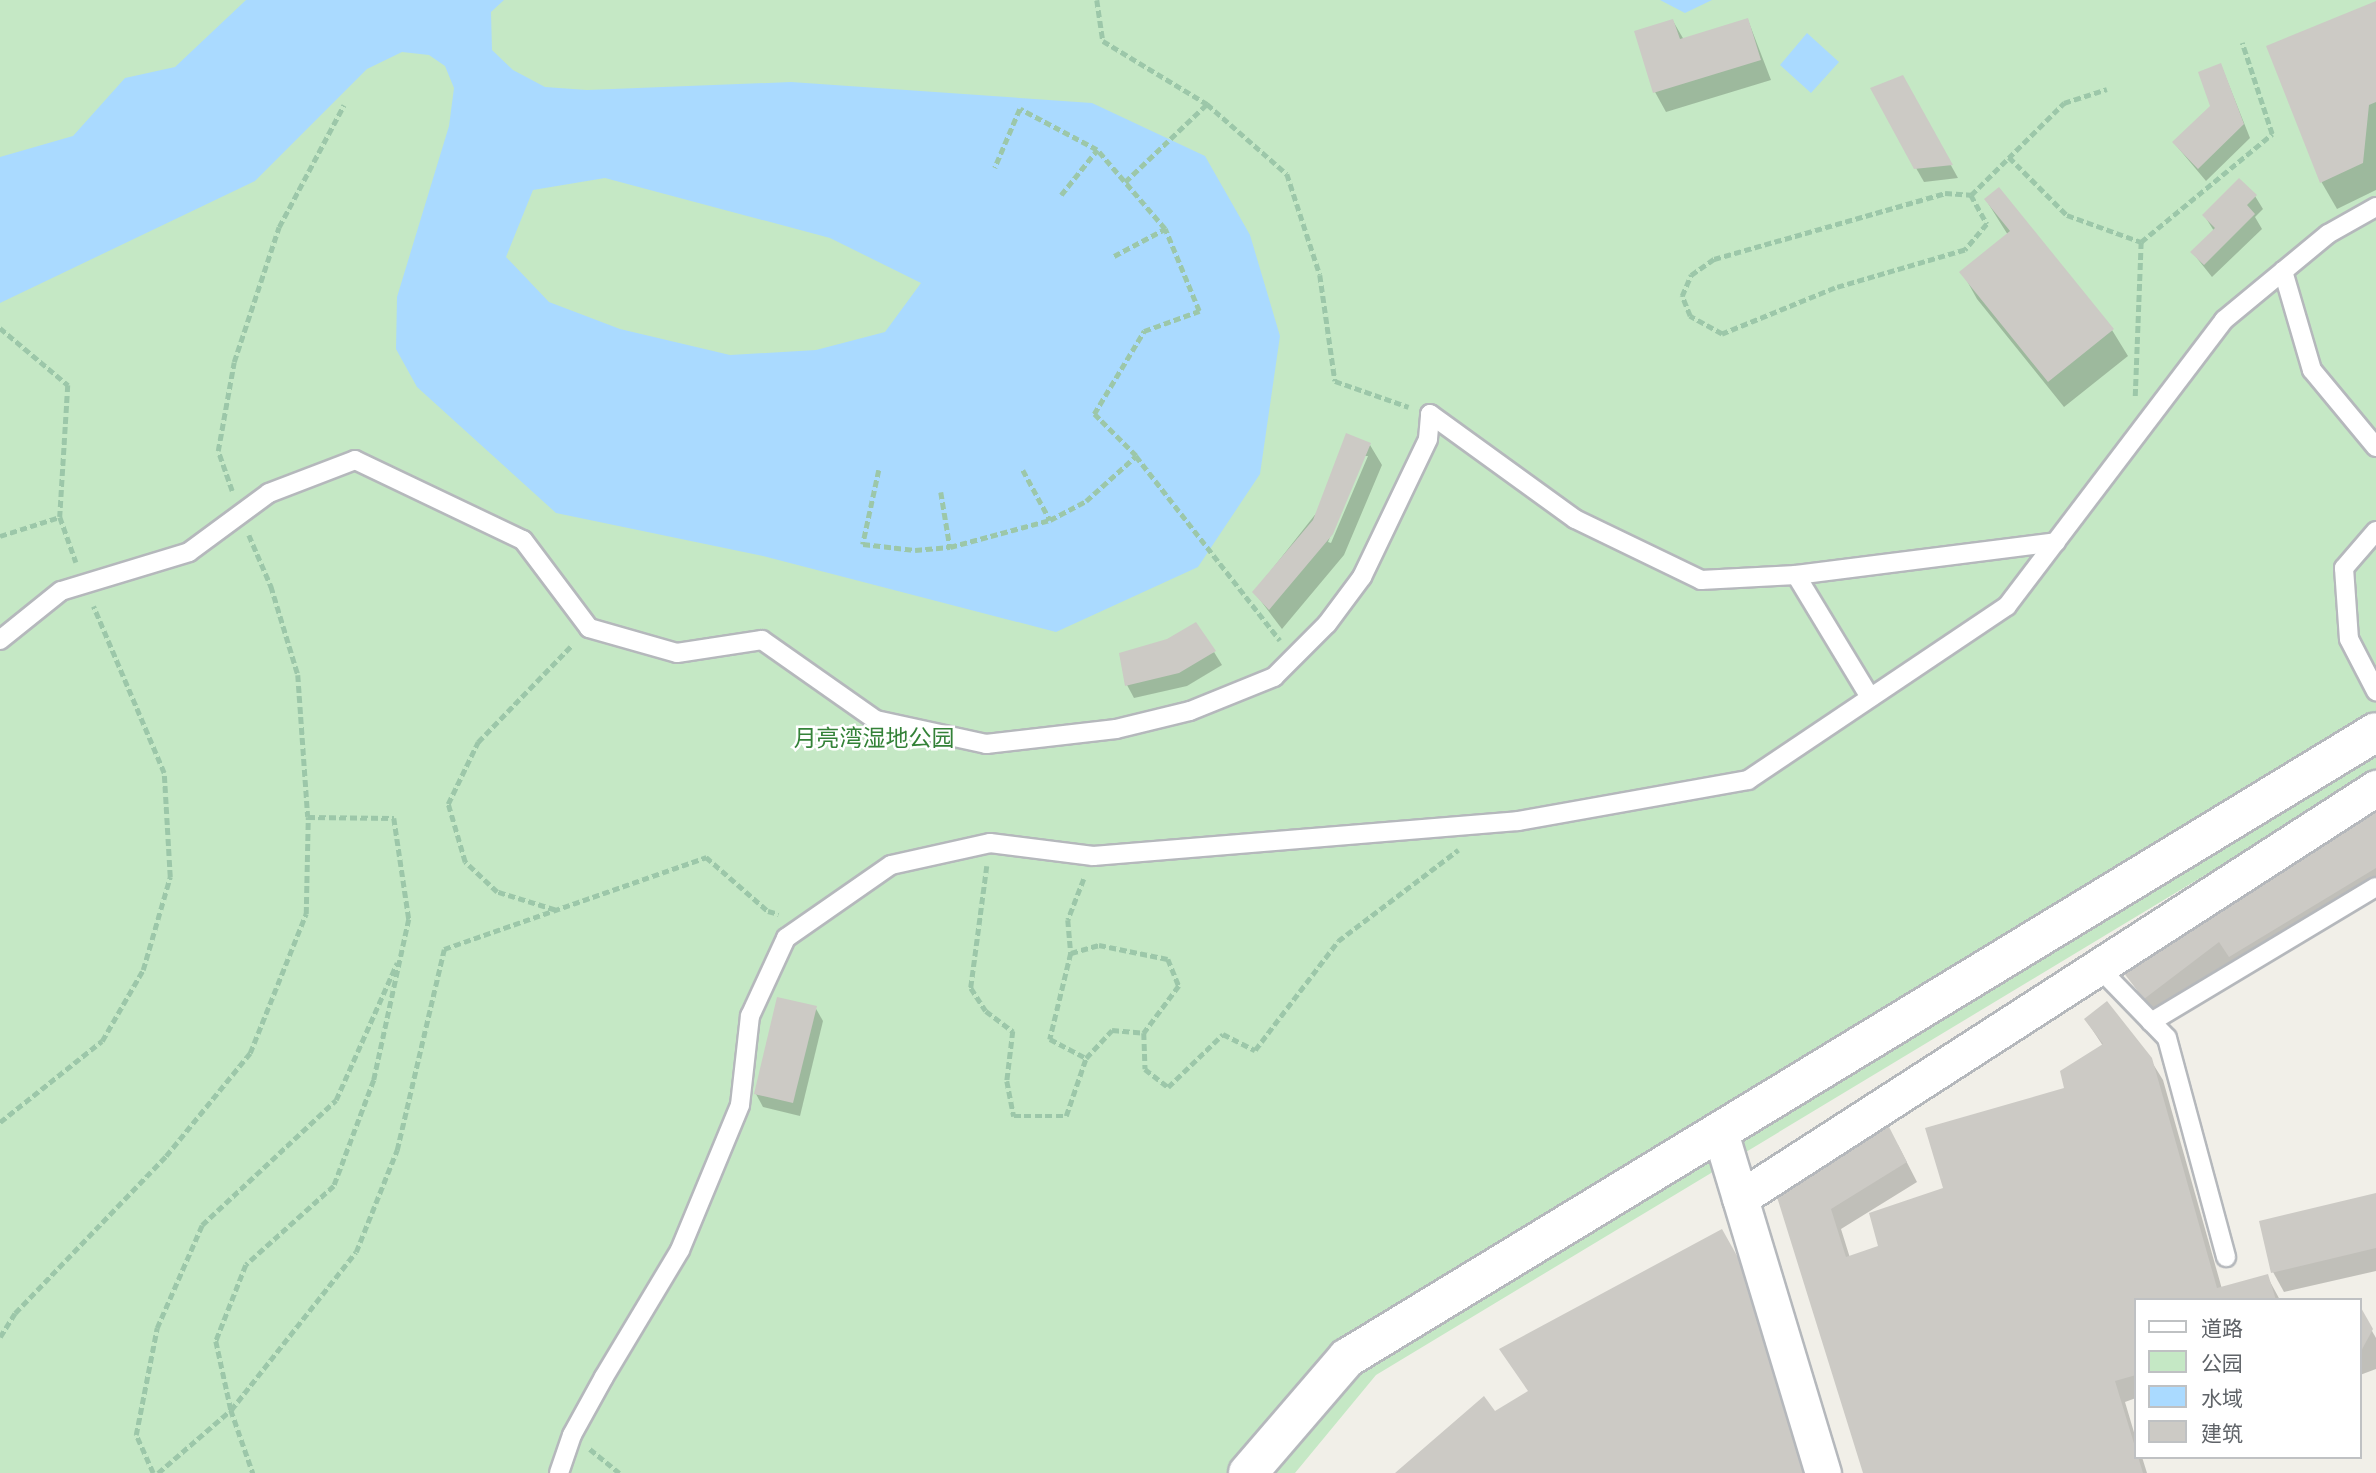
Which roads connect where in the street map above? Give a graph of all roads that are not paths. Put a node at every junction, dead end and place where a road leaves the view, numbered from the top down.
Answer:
1 (2376, 207) edge
2 (2283, 271) junction
3 (2376, 447) edge
4 (2376, 531) edge
5 (2056, 542) junction
6 (1796, 575) junction
7 (0, 640) edge
8 (2376, 691) edge
9 (1870, 697) junction
10 (2376, 732) edge
11 (2376, 788) edge
12 (2376, 887) edge
13 (2097, 966) junction
14 (2151, 1022) junction
15 (1720, 1132) junction
16 (1740, 1199) junction
17 (2226, 1257) dead end
18 (559, 1473) edge
19 (1248, 1473) edge
20 (1823, 1473) edge

1 - 2 lane
2 - 3 lane
2 - 5 lane
4 - 8 lane
5 - 6 lane
5 - 9 lane
6 - 7 lane
6 - 9 lane
9 - 18 lane
10 - 15 street
11 - 13 street
12 - 14 lane
13 - 14 lane
13 - 16 street
14 - 17 lane
15 - 16 street
15 - 19 street
16 - 20 street

